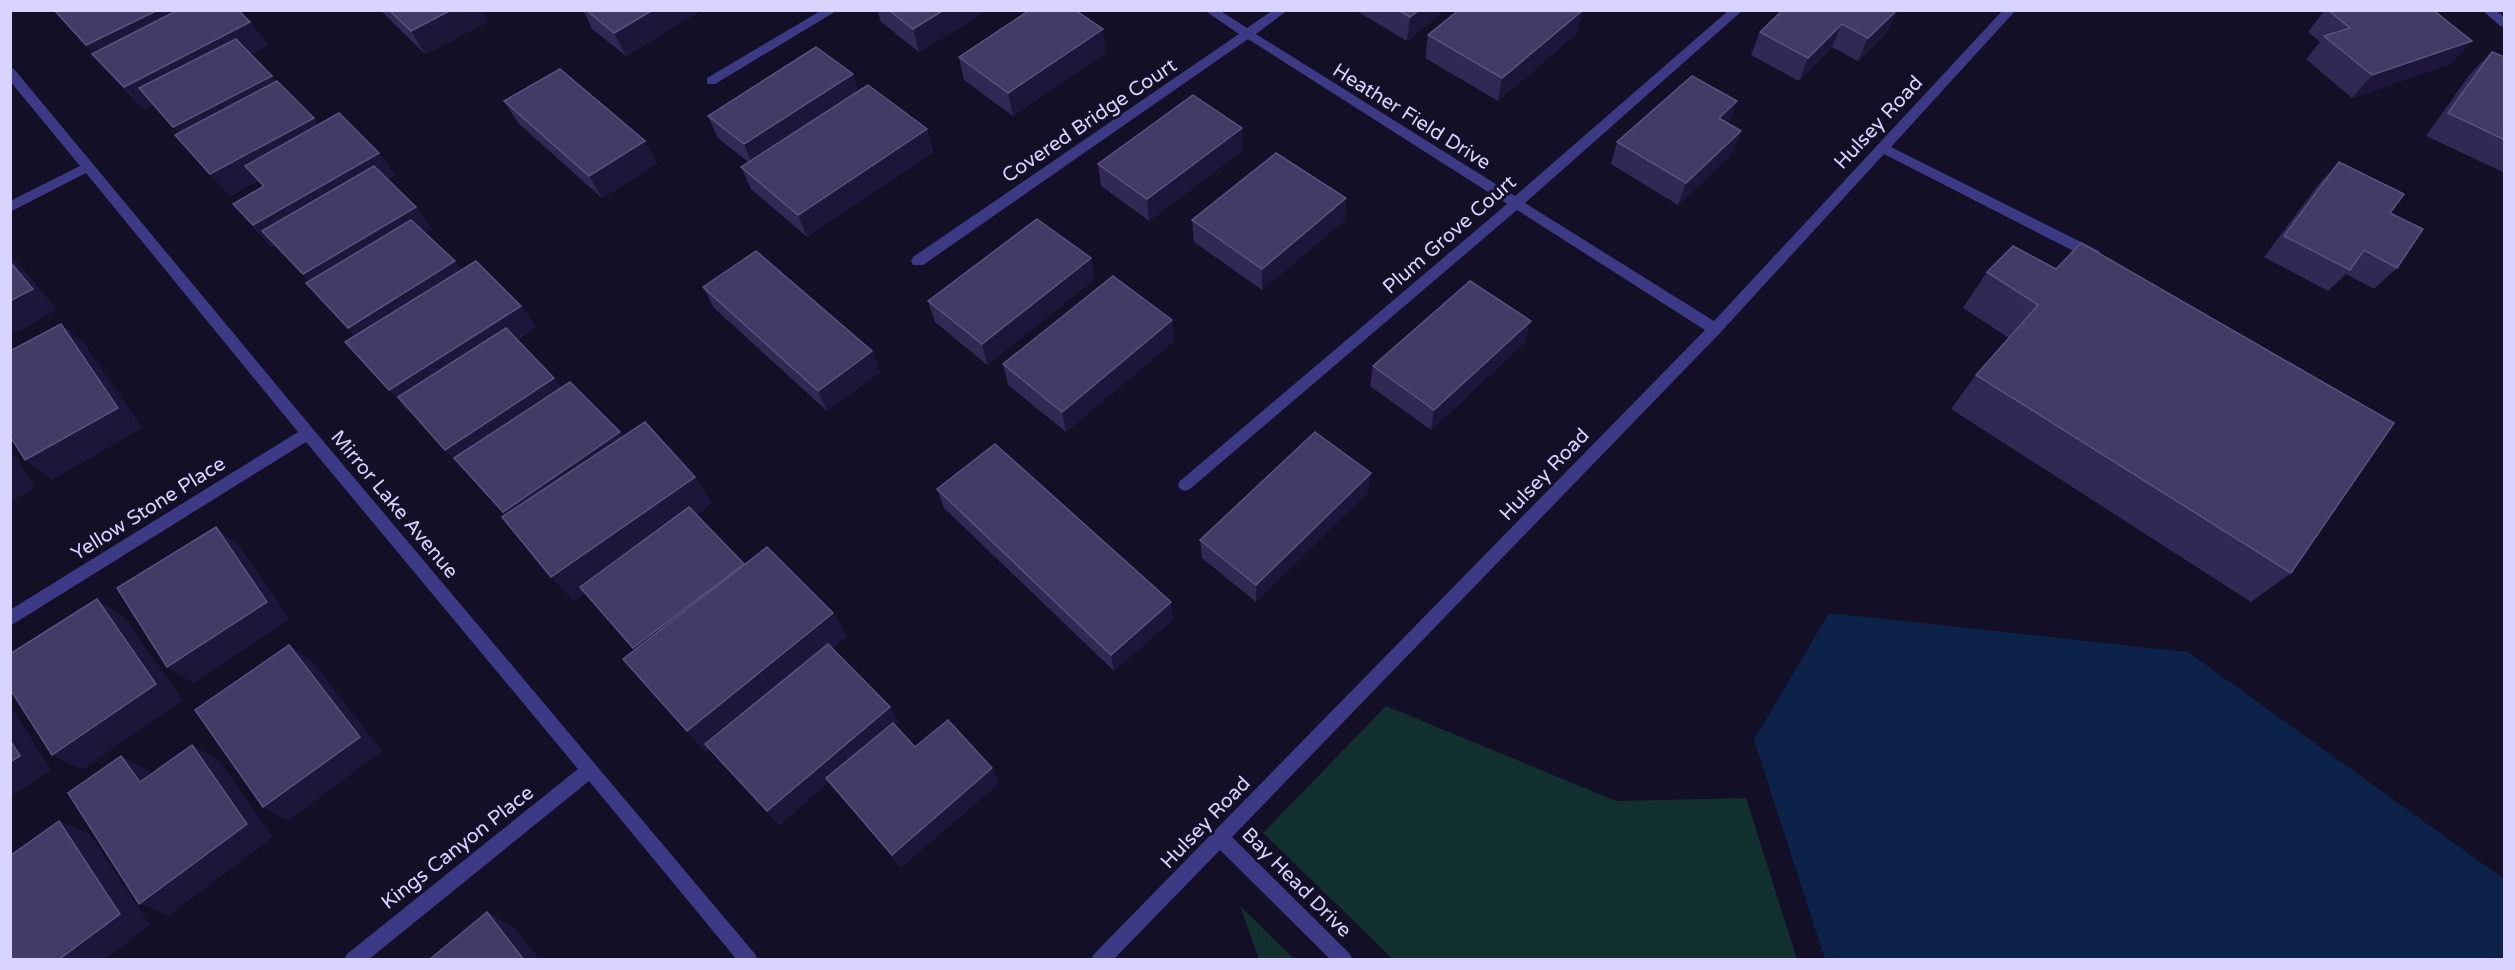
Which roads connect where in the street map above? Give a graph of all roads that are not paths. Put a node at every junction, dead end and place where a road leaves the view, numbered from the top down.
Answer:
1 (832, 10) edge
2 (1210, 10) edge
3 (1282, 10) edge
4 (1737, 10) edge
5 (2010, 10) edge
6 (2488, 10) edge
7 (2505, 23) edge
8 (1248, 34) junction
9 (10, 72) edge
10 (711, 81) dead end
11 (1883, 148) junction
12 (88, 167) junction
13 (1515, 204) junction
14 (10, 207) edge
15 (918, 261) dead end
16 (2105, 261) edge
17 (1715, 329) junction
18 (308, 433) junction
19 (1185, 485) dead end
20 (10, 619) edge
21 (590, 770) junction
22 (1219, 837) junction
23 (353, 960) edge
24 (749, 960) edge
25 (1100, 960) edge
26 (1344, 960) edge

1 - 10 street
2 - 8 street, Heather Field Drive
3 - 8 street, Covered Bridge Court
4 - 13 street, Plum Grove Court
5 - 11 street, Hulsey Road
6 - 7 street
8 - 13 street, Heather Field Drive
8 - 15 street, Covered Bridge Court
9 - 12 street, Mirror Lake Avenue
11 - 16 street
11 - 17 street, Hulsey Road
12 - 14 street
12 - 18 street, Mirror Lake Avenue
13 - 17 street, Heather Field Drive
13 - 19 street, Plum Grove Court
17 - 22 street, Hulsey Road
18 - 20 street, Yellow Stone Place
18 - 21 street, Mirror Lake Avenue
21 - 23 street, Kings Canyon Place
21 - 24 street, Mirror Lake Avenue
22 - 25 street, Hulsey Road
22 - 26 street, Bay Head Drive

